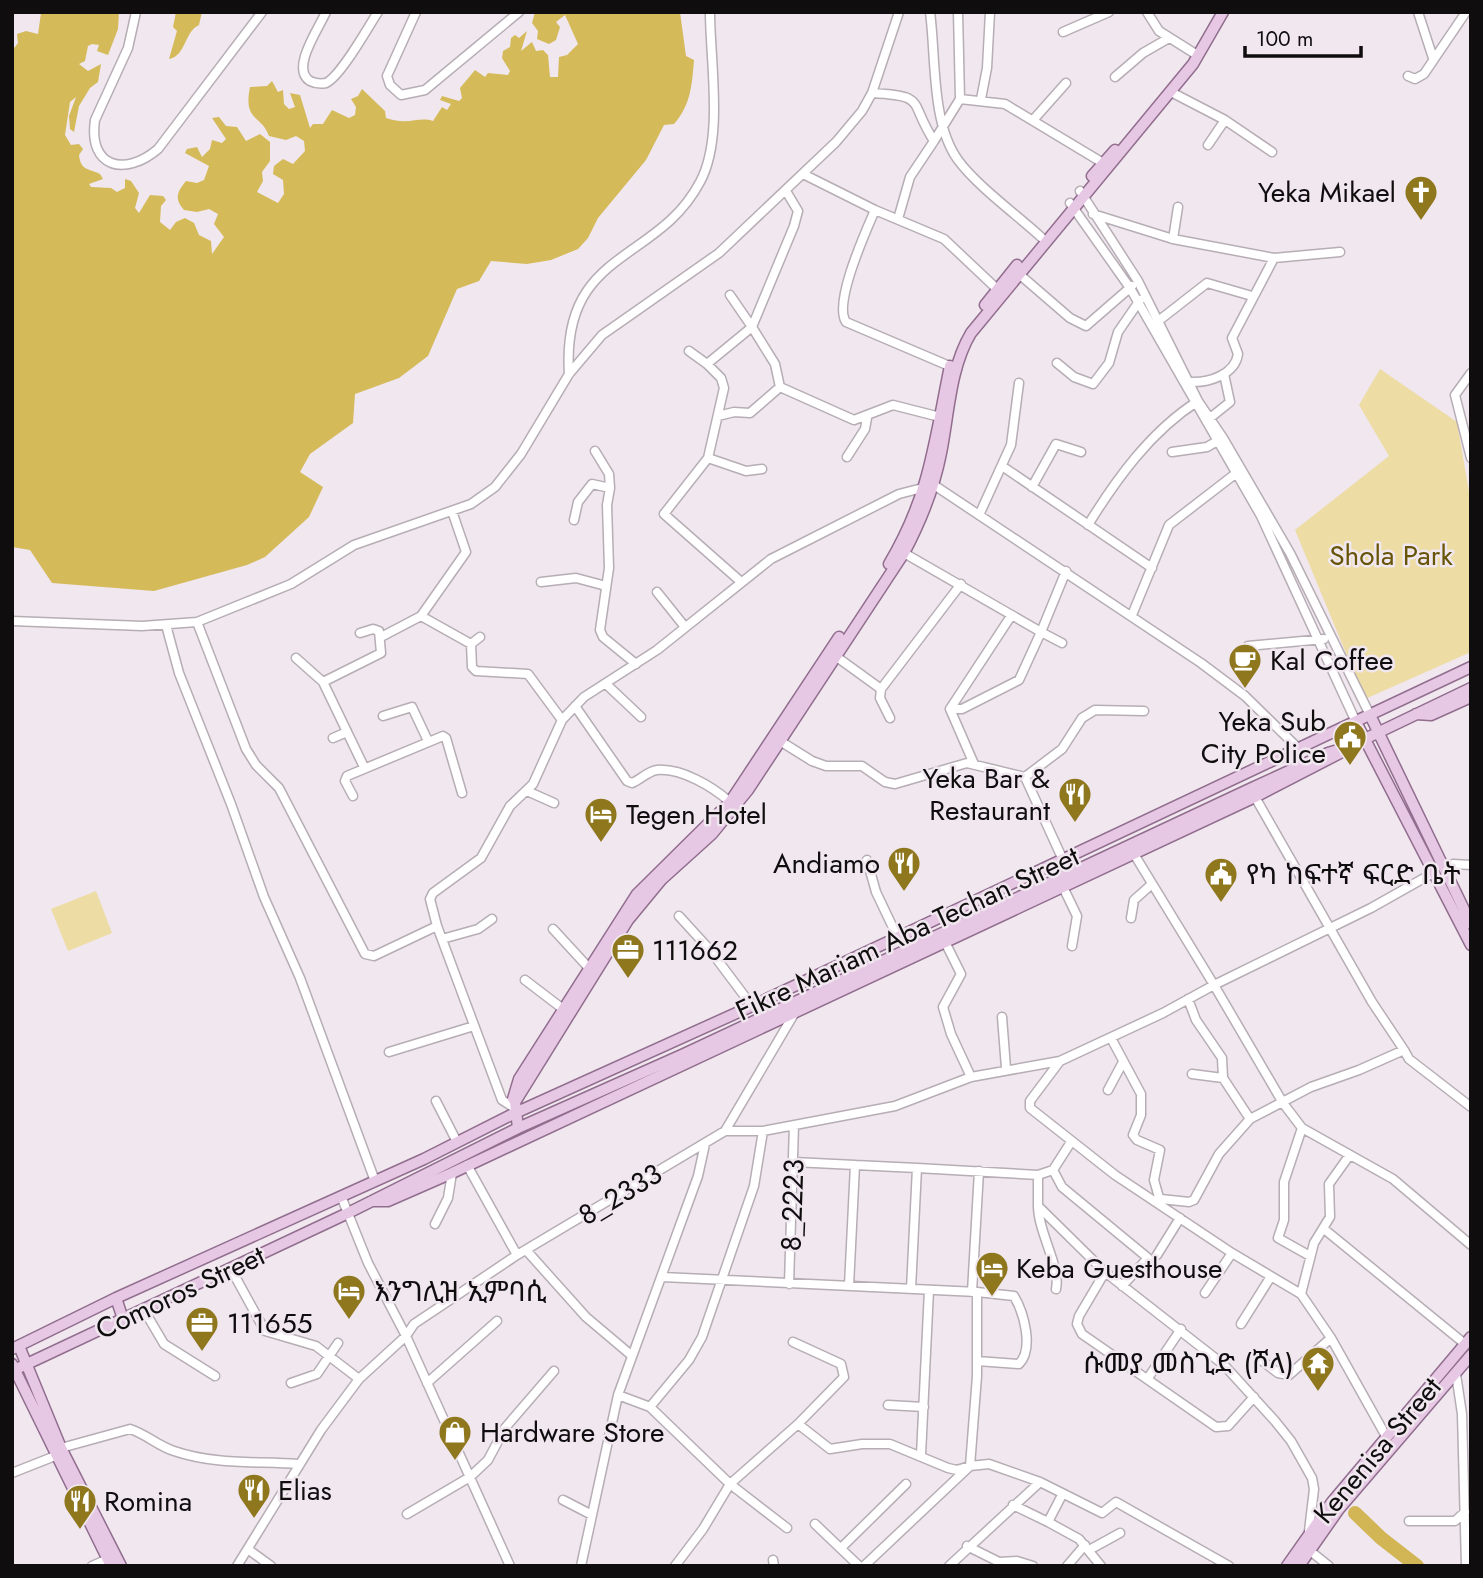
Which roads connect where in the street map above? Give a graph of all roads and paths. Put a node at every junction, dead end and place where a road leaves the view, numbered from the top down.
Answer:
1 (136, 12) edge
2 (262, 12) edge
3 (326, 12) edge
4 (379, 12) edge
5 (416, 12) edge
6 (519, 12) edge
7 (710, 12) edge
8 (899, 12) edge
9 (930, 12) edge
10 (958, 12) edge
11 (990, 12) edge
12 (1109, 12) edge
13 (1147, 12) edge
14 (1216, 12) edge
15 (1223, 12) edge
16 (1418, 12) edge
17 (1466, 12) edge
18 (1062, 32) dead end
19 (1169, 38) junction
20 (1194, 53) junction
21 (1433, 58) junction
22 (1408, 76) dead end
23 (1115, 77) dead end
24 (1066, 83) dead end
25 (1171, 92) junction
26 (872, 93) junction
27 (960, 99) junction
28 (981, 99) junction
29 (1034, 118) junction
30 (1225, 120) junction
31 (944, 126) junction
32 (934, 141) junction
33 (1208, 145) dead end
34 (1272, 152) dead end
35 (1104, 163) junction
36 (803, 174) junction
37 (786, 191) junction
38 (1082, 194) junction
39 (1072, 205) junction
40 (1178, 207) dead end
41 (875, 210) junction
42 (1093, 214) junction
43 (898, 219) junction
44 (1041, 237) junction
45 (1172, 239) junction
46 (1340, 252) dead end
47 (1274, 258) junction
48 (1018, 274) junction
49 (1138, 281) junction
50 (1130, 288) junction
51 (997, 289) junction
52 (730, 295) dead end
53 (1252, 296) junction
54 (1141, 299) junction
55 (1157, 322) junction
56 (752, 327) junction
57 (690, 351) dead end
58 (1057, 363) dead end
59 (707, 364) junction
60 (953, 368) junction
61 (1471, 373) edge
62 (569, 374) junction
63 (1224, 374) junction
64 (1190, 382) junction
65 (1019, 383) dead end
66 (780, 387) junction
67 (1196, 402) junction
68 (1471, 414) edge
69 (718, 416) junction
70 (940, 417) junction
71 (1461, 417) junction
72 (867, 418) junction
73 (1210, 418) junction
74 (1220, 440) junction
75 (595, 451) dead end
76 (1081, 452) dead end
77 (1172, 452) dead end
78 (846, 457) dead end
79 (708, 458) junction
80 (1471, 458) edge
81 (1002, 466) junction
82 (762, 469) dead end
83 (1238, 471) junction
84 (930, 485) junction
85 (1032, 486) junction
86 (610, 488) junction
87 (452, 511) junction
88 (980, 513) junction
89 (574, 520) dead end
90 (1088, 525) junction
91 (904, 553) junction
92 (1152, 568) junction
93 (1066, 571) junction
94 (740, 581) junction
95 (541, 582) dead end
96 (961, 584) junction
97 (606, 586) junction
98 (657, 592) dead end
99 (1132, 615) junction
100 (421, 616) junction
101 (1011, 616) junction
102 (12, 621) edge
103 (197, 622) junction
104 (166, 625) junction
105 (685, 627) junction
106 (1041, 632) junction
107 (360, 633) dead end
108 (381, 637) junction
109 (480, 637) dead end
110 (1330, 638) junction
111 (1319, 639) junction
112 (1062, 643) dead end
113 (471, 644) junction
114 (1248, 646) dead end
115 (834, 655) junction
116 (296, 658) dead end
117 (636, 663) junction
118 (1471, 667) edge
119 (323, 682) junction
120 (606, 684) junction
121 (1471, 688) edge
122 (881, 689) junction
123 (808, 690) junction
124 (1471, 696) edge
125 (575, 706) junction
126 (950, 709) junction
127 (1144, 711) dead end
128 (1415, 714) junction
129 (1370, 715) junction
130 (383, 716) dead end
131 (641, 717) dead end
132 (890, 718) dead end
133 (562, 720) junction
134 (1356, 722) junction
135 (347, 732) junction
136 (1377, 732) junction
137 (333, 738) dead end
138 (1364, 739) junction
139 (428, 741) junction
140 (780, 741) junction
141 (1348, 747) junction
142 (1300, 750) junction
143 (974, 764) junction
144 (364, 767) junction
145 (1025, 776) junction
146 (527, 791) junction
147 (462, 793) dead end
148 (353, 796) dead end
149 (1255, 797) junction
150 (730, 802) junction
151 (554, 803) dead end
152 (1126, 831) junction
153 (1133, 849) junction
154 (867, 860) dead end
155 (1063, 860) junction
156 (1471, 865) edge
157 (1443, 867) junction
158 (1433, 873) junction
159 (1152, 884) junction
160 (1063, 887) junction
161 (641, 896) junction
162 (679, 916) dead end
163 (1131, 918) dead end
164 (492, 919) dead end
165 (1471, 924) edge
166 (438, 926) junction
167 (1331, 927) junction
168 (553, 929) dead end
169 (897, 936) junction
170 (442, 939) junction
171 (945, 942) junction
172 (1471, 945) edge
173 (1072, 946) dead end
174 (589, 967) junction
175 (525, 980) dead end
176 (1214, 985) junction
177 (1188, 999) junction
178 (752, 1006) junction
179 (563, 1009) junction
180 (794, 1014) junction
181 (1002, 1017) dead end
182 (474, 1026) junction
183 (1111, 1038) junction
184 (1404, 1050) junction
185 (389, 1052) dead end
186 (1060, 1060) junction
187 (1123, 1062) junction
188 (1006, 1068) junction
189 (1192, 1074) dead end
190 (971, 1077) junction
191 (1223, 1078) junction
192 (1108, 1090) dead end
193 (518, 1092) junction
194 (436, 1101) dead end
195 (1283, 1103) junction
196 (1471, 1107) edge
197 (514, 1111) junction
198 (1250, 1119) junction
199 (794, 1125) junction
200 (518, 1128) junction
201 (1302, 1128) junction
202 (725, 1131) junction
203 (763, 1131) junction
204 (457, 1142) junction
205 (1071, 1142) junction
206 (705, 1144) junction
207 (1349, 1156) junction
208 (794, 1162) junction
209 (467, 1165) junction
210 (855, 1165) junction
211 (917, 1168) junction
212 (1053, 1170) junction
213 (979, 1171) junction
214 (452, 1173) junction
215 (1038, 1175) junction
216 (375, 1181) junction
217 (341, 1196) junction
218 (1160, 1201) junction
219 (368, 1202) junction
220 (1038, 1206) junction
221 (348, 1213) junction
222 (1180, 1219) junction
223 (435, 1224) dead end
224 (1324, 1228) junction
225 (1471, 1245) edge
226 (526, 1250) junction
227 (1232, 1253) junction
228 (517, 1255) junction
229 (1157, 1255) dead end
230 (1310, 1256) junction
231 (231, 1269) junction
232 (1105, 1272) junction
233 (662, 1277) junction
234 (1270, 1278) junction
235 (720, 1282) junction
236 (789, 1284) junction
237 (849, 1286) junction
238 (1122, 1286) junction
239 (912, 1289) junction
240 (1056, 1289) dead end
241 (929, 1290) junction
242 (974, 1292) junction
243 (1205, 1293) dead end
244 (1301, 1294) junction
245 (116, 1298) junction
246 (144, 1310) junction
247 (123, 1319) junction
248 (497, 1321) dead end
249 (1241, 1324) dead end
250 (1181, 1329) junction
251 (406, 1336) junction
252 (1331, 1338) junction
253 (1468, 1340) edge
254 (793, 1342) dead end
255 (338, 1343) dead end
256 (15, 1347) edge
257 (631, 1355) junction
258 (1471, 1355) edge
259 (332, 1356) junction
260 (1261, 1360) dead end
261 (976, 1361) junction
262 (26, 1365) junction
263 (13, 1368) edge
264 (554, 1371) dead end
265 (1456, 1374) junction
266 (215, 1376) dead end
267 (1148, 1378) junction
268 (359, 1379) junction
269 (291, 1383) dead end
270 (427, 1383) junction
271 (618, 1395) junction
272 (1254, 1397) junction
273 (888, 1405) dead end
274 (650, 1407) junction
275 (924, 1407) junction
276 (798, 1424) junction
277 (1387, 1438) junction
278 (58, 1452) junction
279 (922, 1455) junction
280 (298, 1465) junction
281 (971, 1466) junction
282 (12, 1473) edge
283 (470, 1476) junction
284 (1040, 1482) junction
285 (730, 1484) junction
286 (906, 1484) dead end
287 (1349, 1491) junction
288 (1062, 1495) junction
289 (563, 1500) dead end
290 (1013, 1505) junction
291 (1336, 1506) junction
292 (1468, 1510) edge
293 (407, 1514) dead end
294 (592, 1515) junction
295 (1409, 1521) dead end
296 (1048, 1522) junction
297 (816, 1524) dead end
298 (787, 1528) dead end
299 (1309, 1531) junction
300 (1120, 1533) dead end
301 (1468, 1545) edge
302 (968, 1546) junction
303 (841, 1548) junction
304 (1087, 1548) junction
305 (249, 1550) junction
306 (1309, 1550) junction
307 (110, 1562) edge
308 (92, 1566) edge
309 (121, 1566) edge
310 (237, 1566) edge
311 (271, 1566) edge
312 (510, 1566) edge
313 (581, 1566) edge
314 (675, 1566) edge
315 (862, 1566) edge
316 (948, 1566) edge
317 (1033, 1566) edge
318 (1067, 1566) edge
319 (1101, 1566) edge
320 (1229, 1566) edge
321 (1287, 1566) edge
322 (1299, 1566) edge
323 (1329, 1566) edge
324 (1466, 1566) edge

1 - 2 street
3 - 4 street
5 - 6 street
7 - 62 street
8 - 26 street
9 - 31 street
10 - 27 street
11 - 28 street
12 - 18 street
13 - 19 street
14 - 20 main road
15 - 25 main road
16 - 21 street
17 - 21 street
19 - 20 street
19 - 23 street
20 - 35 main road
21 - 22 street
24 - 29 street
25 - 30 street
25 - 38 main road
26 - 32 street
26 - 36 street
27 - 28 street
27 - 31 street
28 - 29 street
29 - 35 street
30 - 33 street
30 - 34 street
31 - 32 street
31 - 44 street
32 - 43 street
35 - 38 main road
36 - 37 street
36 - 41 street
37 - 56 street
37 - 62 street
38 - 39 main road
38 - 42 street
39 - 44 main road
39 - 48 main road
39 - 50 street
40 - 45 street
41 - 43 street
41 - 60 street
42 - 45 street
42 - 49 street
43 - 51 street
44 - 51 main road
45 - 47 street
46 - 47 street
47 - 53 street
48 - 50 street
48 - 60 main road
49 - 50 street
49 - 54 street
50 - 54 street
51 - 60 main road
52 - 56 street
53 - 55 street
53 - 63 street
54 - 55 street
54 - 58 street
54 - 67 street
55 - 64 street
56 - 59 street
56 - 66 street
57 - 59 street
59 - 69 street
60 - 70 main road
60 - 84 main road
61 - 71 street
62 - 87 street
63 - 64 street
63 - 73 street
64 - 67 street
65 - 81 street
66 - 69 street
66 - 72 street
67 - 73 street
67 - 74 street
67 - 90 street
68 - 71 street
69 - 79 street
70 - 72 street
70 - 84 main road
71 - 80 street
72 - 78 street
73 - 74 street
74 - 77 street
74 - 83 street
75 - 86 street
76 - 85 street
79 - 82 street
79 - 94 street
81 - 85 street
81 - 88 street
83 - 92 street
83 - 110 street
83 - 111 street
84 - 88 street
84 - 91 main road
84 - 94 street
84 - 123 main road
85 - 90 street
86 - 89 street
86 - 97 street
87 - 100 street
87 - 103 street
88 - 93 street
90 - 92 street
91 - 96 street
91 - 115 main road
92 - 99 street
93 - 99 street
93 - 106 street
94 - 105 street
95 - 97 street
96 - 101 street
96 - 122 street
97 - 117 street
98 - 105 street
99 - 142 street
100 - 108 street
100 - 113 street
101 - 106 street
101 - 126 street
102 - 104 street
103 - 104 street
103 - 166 street
104 - 216 street
105 - 117 street
106 - 112 street
106 - 126 street
107 - 108 street
108 - 119 street
109 - 113 street
110 - 111 street
110 - 129 street
111 - 114 street
111 - 134 street
113 - 133 street
115 - 122 street
115 - 123 main road
116 - 119 street
117 - 120 street
118 - 129 main road, Fikre Mariam Aba Techan Street
119 - 135 street
120 - 125 street
120 - 131 street
121 - 128 main road, Fikre Mariam Aba Techan Street
122 - 132 street
123 - 140 main road
123 - 150 main road
124 - 128 main road
125 - 133 street
125 - 150 street
126 - 143 street
127 - 145 street
128 - 136 main road, Fikre Mariam Aba Techan Street
129 - 134 main road, Fikre Mariam Aba Techan Street
129 - 136 main road
130 - 139 street
133 - 146 street
134 - 138 main road
134 - 142 main road, Fikre Mariam Aba Techan Street
135 - 137 street
135 - 144 street
136 - 138 main road, Fikre Mariam Aba Techan Street
136 - 157 main road
138 - 141 main road, Fikre Mariam Aba Techan Street
138 - 158 main road
139 - 144 street
139 - 147 street
140 - 143 street
140 - 161 main road
141 - 149 main road
141 - 153 main road, Fikre Mariam Aba Techan Street
142 - 152 main road, Fikre Mariam Aba Techan Street
143 - 145 street
144 - 148 street
145 - 155 street
146 - 151 street
146 - 166 street
149 - 153 main road
149 - 167 street
150 - 161 main road
152 - 153 main road
152 - 155 main road, Fikre Mariam Aba Techan Street
153 - 159 street
153 - 160 main road
153 - 200 main road, Fikre Mariam Aba Techan Street
154 - 169 street
155 - 169 main road, Fikre Mariam Aba Techan Street
156 - 157 street
157 - 165 main road
158 - 167 street
158 - 172 main road
159 - 163 street
159 - 176 street
160 - 171 main road
160 - 173 street
161 - 174 main road
161 - 193 main road
162 - 178 street
164 - 170 street
166 - 170 street
167 - 176 street
167 - 184 street
168 - 174 street
169 - 178 main road, Fikre Mariam Aba Techan Street
170 - 182 street
171 - 180 main road
171 - 190 street
174 - 179 main road
175 - 179 street
176 - 177 street
176 - 195 street
177 - 183 street
177 - 191 street
178 - 197 main road, Fikre Mariam Aba Techan Street
179 - 193 main road
180 - 202 street, 8_2333
180 - 209 main road
181 - 188 street
182 - 185 street
182 - 197 street
183 - 186 street
183 - 187 street
184 - 195 street
184 - 196 street
186 - 188 street
186 - 205 street
187 - 192 street
187 - 218 street
188 - 190 street
189 - 191 street
190 - 199 street
191 - 198 street
193 - 197 main road
194 - 204 street
195 - 198 street
195 - 201 street
197 - 200 main road
197 - 204 main road, Fikre Mariam Aba Techan Street
198 - 218 street
199 - 203 street
199 - 208 street, 8_2223
200 - 219 main road, Fikre Mariam Aba Techan Street
201 - 207 street
201 - 230 street
202 - 203 street
202 - 206 street, 8_2333
203 - 235 street
204 - 216 main road, Fikre Mariam Aba Techan Street
205 - 212 street
205 - 218 street
206 - 226 street, 8_2333
206 - 233 street
207 - 224 street
207 - 225 street
208 - 210 street
208 - 236 street, 8_2223
209 - 214 main road
209 - 228 street
210 - 211 street
210 - 237 street
211 - 213 street
211 - 239 street
212 - 215 street
212 - 238 street
213 - 215 street
213 - 242 street
214 - 219 main road
214 - 223 street
215 - 220 street
216 - 217 main road, Fikre Mariam Aba Techan Street
217 - 221 street
217 - 245 main road, Comoros Street
218 - 222 street
219 - 221 main road, Fikre Mariam Aba Techan Street
220 - 232 street
220 - 240 street
221 - 231 main road, Comoros Street
221 - 251 street
222 - 227 street
222 - 229 street
224 - 230 street
224 - 253 street
226 - 228 street, 8_2333
226 - 257 street
227 - 234 street
227 - 243 street
228 - 251 street, 8_2333
230 - 244 street
231 - 246 main road, Comoros Street
231 - 259 street
232 - 238 street
232 - 267 street
233 - 235 street
233 - 257 street
234 - 244 street
234 - 249 street
235 - 236 street
235 - 274 street
236 - 237 street
237 - 239 street
238 - 250 street
239 - 241 street
241 - 242 street
241 - 275 street
242 - 261 street
242 - 261 street
244 - 252 street
245 - 247 main road
245 - 256 main road, Comoros Street
246 - 247 main road, Comoros Street
246 - 266 street
247 - 262 main road, Comoros Street
248 - 270 street
250 - 267 street
250 - 272 street
251 - 268 street, 8_2333
251 - 270 street
252 - 260 street
252 - 277 street
253 - 277 main road, Kenenisa Street
254 - 276 street
255 - 259 street
256 - 262 main road
257 - 271 street
258 - 265 main road, Kenenisa Street
259 - 268 street
259 - 269 street
261 - 281 street
262 - 263 main road, Comoros Street
262 - 278 main road
263 - 278 main road
264 - 283 street
265 - 287 main road, Kenenisa Street
265 - 292 street
267 - 272 street
268 - 280 street, 8_2333
270 - 283 street
271 - 274 street
271 - 294 street
272 - 299 street
273 - 275 street
274 - 285 street
275 - 279 street
276 - 279 street
276 - 285 street
277 - 287 main road, Kenenisa Street
278 - 280 street
278 - 282 street
278 - 307 main road
278 - 309 main road
279 - 281 street
280 - 305 street, 8_2333
281 - 284 street
281 - 315 street
283 - 293 street
283 - 312 street
284 - 288 street
284 - 290 street
285 - 298 street
285 - 314 street
286 - 303 street
287 - 291 main road, Kenenisa Street
288 - 296 street
288 - 320 street
289 - 294 street
290 - 296 street
290 - 302 street
291 - 299 main road, Kenenisa Street
291 - 306 main road, Kenenisa Street
292 - 295 street
292 - 301 street
294 - 313 street
296 - 304 street
297 - 303 street
299 - 321 main road, Kenenisa Street
300 - 304 street
301 - 324 street
302 - 316 street
302 - 317 street
303 - 315 street
304 - 318 street
304 - 319 street
305 - 310 street, 8_2333
305 - 311 street
306 - 322 main road, Kenenisa Street
306 - 323 street
307 - 308 street

